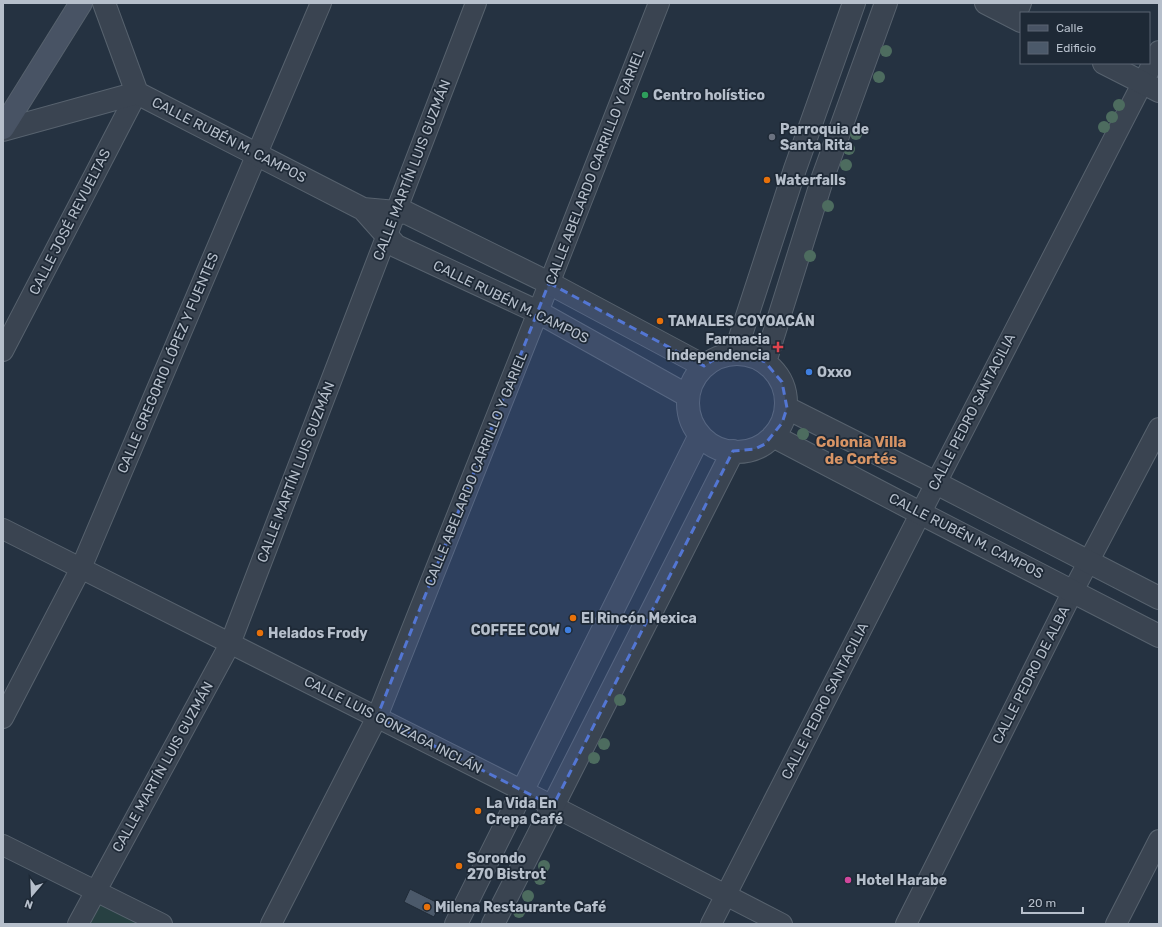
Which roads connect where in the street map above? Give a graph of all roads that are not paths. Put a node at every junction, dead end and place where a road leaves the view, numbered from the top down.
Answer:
1 (81, 3) edge
2 (104, 3) edge
3 (321, 3) edge
4 (476, 3) edge
5 (659, 3) edge
6 (854, 3) edge
7 (886, 3) edge
8 (986, 3) edge
9 (1019, 14) edge
10 (1159, 51) edge
11 (1106, 64) edge
12 (1151, 87) edge
13 (137, 93) junction
14 (3, 129) edge
15 (256, 155) junction
16 (795, 169) junction
17 (823, 177) junction
18 (363, 209) junction
19 (395, 213) junction
20 (387, 235) junction
21 (549, 283) junction
22 (538, 312) junction
23 (3, 351) edge
24 (735, 353) junction
25 (765, 362) junction
26 (704, 366) junction
27 (688, 396) junction
28 (786, 408) junction
29 (1159, 428) edge
30 (700, 435) junction
31 (773, 436) junction
32 (732, 451) junction
33 (936, 483) junction
34 (920, 513) junction
35 (3, 529) edge
36 (1088, 562) junction
37 (81, 568) junction
38 (1073, 592) junction
39 (1159, 598) edge
40 (1159, 636) edge
41 (230, 644) junction
42 (377, 717) junction
43 (3, 718) edge
44 (523, 790) junction
45 (554, 806) junction
46 (1159, 840) edge
47 (3, 845) edge
48 (95, 891) junction
49 (725, 895) junction
50 (78, 924) edge
51 (162, 924) edge
52 (271, 924) edge
53 (456, 924) edge
54 (493, 924) edge
55 (711, 924) edge
56 (782, 924) edge
57 (906, 924) edge
58 (1116, 924) edge

1 - 14 main road
2 - 13 street, CALLE RUBÉN M. CAMPOS
3 - 15 street, CALLE GREGORIO LÓPEZ Y FUENTES
4 - 19 street, CALLE MARTÍN LUIS GUZMÁN
5 - 21 street, CALLE ABELARDO CARRILLO Y GARIEL
6 - 16 street
7 - 17 street
8 - 9 street
10 - 12 street, CALLE PEDRO SANTACILIA
11 - 12 street
12 - 33 street, CALLE PEDRO SANTACILIA
13 - 14 street, CALLE RUBÉN M. CAMPOS
13 - 15 street, CALLE RUBÉN M. CAMPOS
13 - 23 street, CALLE JOSÉ REVUELTAS
15 - 18 street, CALLE RUBÉN M. CAMPOS
15 - 37 street, CALLE GREGORIO LÓPEZ Y FUENTES
16 - 17 street
16 - 24 street
17 - 25 street
18 - 19 street, CALLE RUBÉN M. CAMPOS
18 - 20 street, CALLE RUBÉN M. CAMPOS
19 - 20 street, CALLE MARTÍN LUIS GUZMÁN
19 - 21 street, CALLE RUBÉN M. CAMPOS
20 - 22 street, CALLE RUBÉN M. CAMPOS
20 - 41 street, CALLE MARTÍN LUIS GUZMÁN
21 - 22 street, CALLE ABELARDO CARRILLO Y GARIEL
21 - 26 street, CALLE RUBÉN M. CAMPOS
22 - 27 street, CALLE RUBÉN M. CAMPOS
22 - 42 street, CALLE ABELARDO CARRILLO Y GARIEL
24 - 25 street
24 - 26 street
25 - 28 street
26 - 27 street
27 - 30 street
28 - 31 street
28 - 33 street
29 - 36 street, CALLE PEDRO DE ALBA
30 - 32 street
30 - 44 street
31 - 32 street
31 - 34 street, CALLE RUBÉN M. CAMPOS
32 - 45 street
33 - 34 street, CALLE PEDRO SANTACILIA
33 - 36 street
34 - 38 street, CALLE RUBÉN M. CAMPOS
34 - 49 street, CALLE PEDRO SANTACILIA
35 - 37 street, CALLE LUIS GONZAGA INCLÁN
36 - 38 street, CALLE PEDRO DE ALBA
36 - 39 street
37 - 41 street, CALLE LUIS GONZAGA INCLÁN
37 - 43 street, CALLE GREGORIO LÓPEZ Y FUENTES
38 - 40 street, CALLE RUBÉN M. CAMPOS
38 - 57 street, CALLE PEDRO DE ALBA
41 - 42 street, CALLE LUIS GONZAGA INCLÁN
41 - 48 street, CALLE MARTÍN LUIS GUZMÁN
42 - 44 street, CALLE LUIS GONZAGA INCLÁN
42 - 52 street, CALLE ABELARDO CARRILLO Y GARIEL
44 - 45 street, CALLE LUIS GONZAGA INCLÁN
44 - 53 street
45 - 49 street, CALLE LUIS GONZAGA INCLÁN
45 - 54 street
46 - 58 street
47 - 48 street
48 - 50 street, CALLE MARTÍN LUIS GUZMÁN
48 - 51 street
49 - 55 street, CALLE PEDRO SANTACILIA
49 - 56 street, CALLE LUIS GONZAGA INCLÁN

